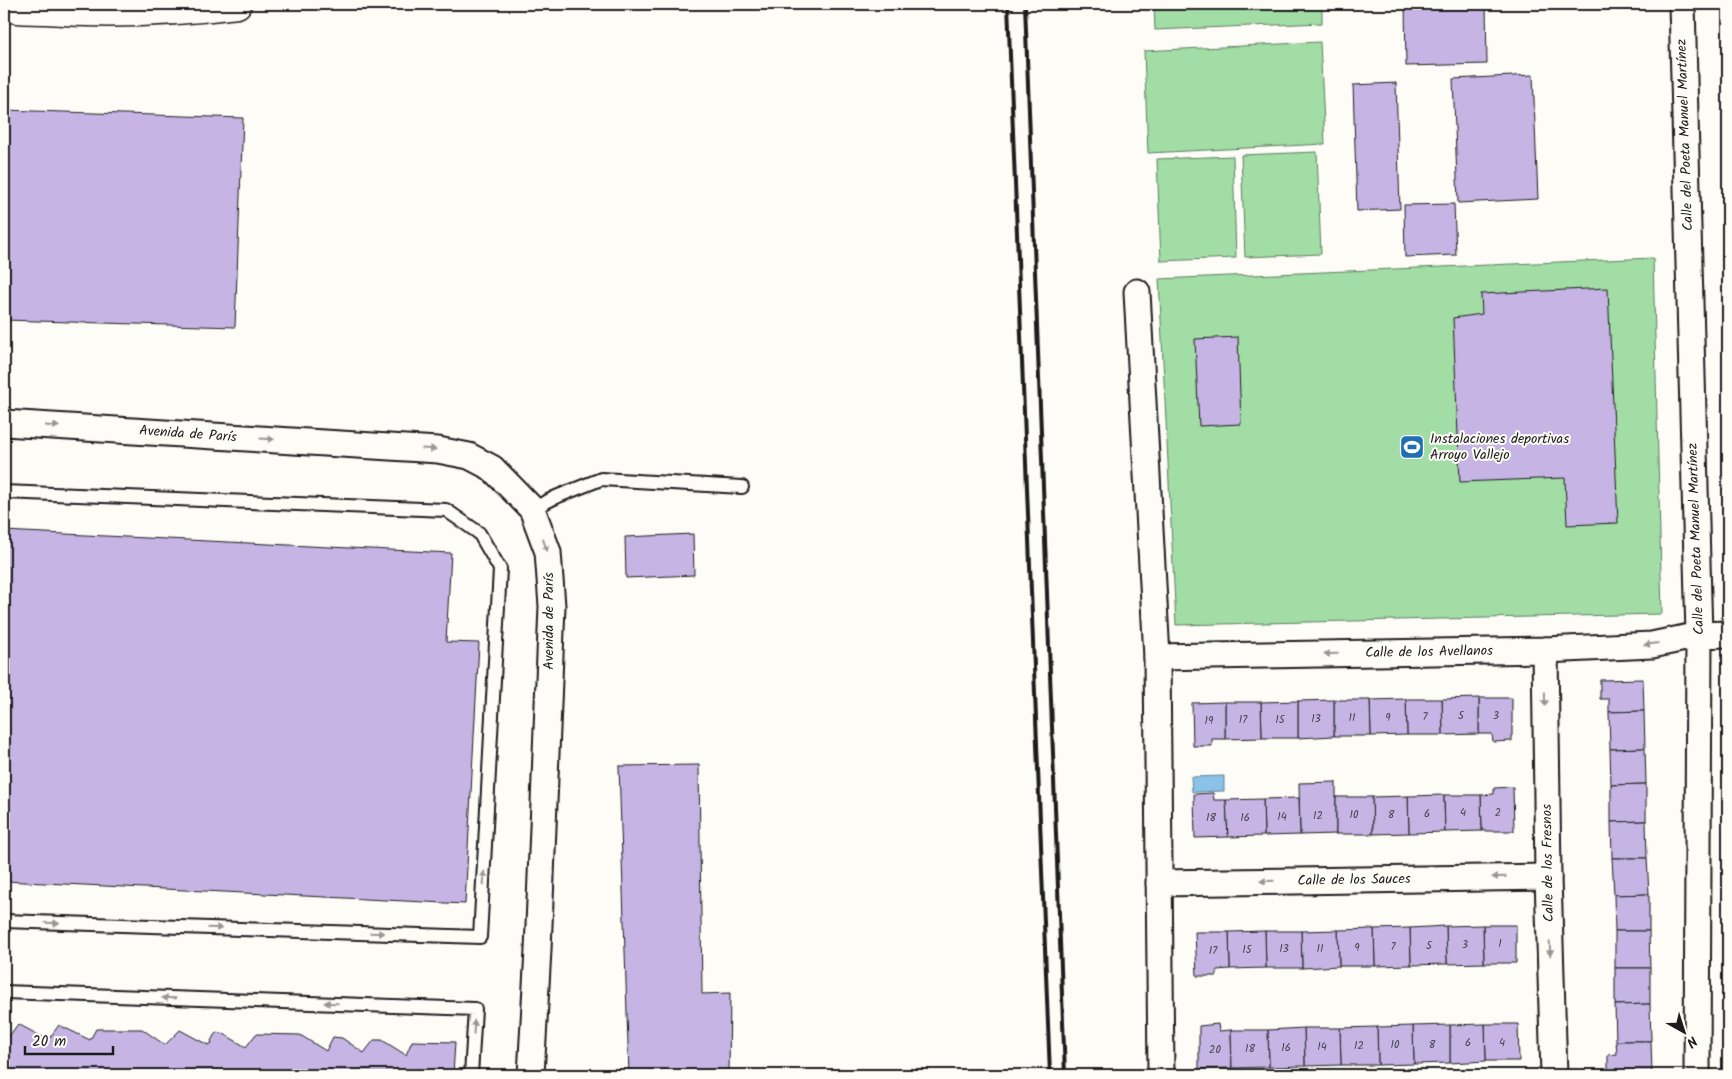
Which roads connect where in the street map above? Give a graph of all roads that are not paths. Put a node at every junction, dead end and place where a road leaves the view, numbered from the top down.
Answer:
1 (237, 4) edge
2 (1682, 4) edge
3 (5, 8) edge
4 (1136, 292) dead end
5 (4, 423) edge
6 (742, 487) dead end
7 (4, 492) edge
8 (532, 509) junction
9 (1728, 634) edge
10 (1699, 635) junction
11 (1545, 650) junction
12 (1157, 657) junction
13 (1548, 877) junction
14 (1159, 883) junction
15 (4, 921) edge
16 (4, 992) edge
17 (471, 1075) edge
18 (531, 1075) edge
19 (1161, 1075) edge
20 (1554, 1075) edge
21 (1697, 1075) edge

1 - 3 street
2 - 10 street, Calle del Poeta Manuel Martínez
4 - 12 street
5 -> 8 street, Avenida de París
6 - 8 lane
15 -> 7 lane
8 -> 18 street, Avenida de París
9 - 10 street, Calle de los Avellanos
10 -> 11 street, Calle de los Avellanos
10 - 21 street, Calle del Poeta Manuel Martínez
11 -> 12 street, Calle de los Avellanos
11 -> 13 street, Calle de los Fresnos
12 - 14 street
13 -> 14 street, Calle de los Sauces
13 -> 20 street, Calle de los Fresnos
14 - 19 street
17 -> 16 lane

